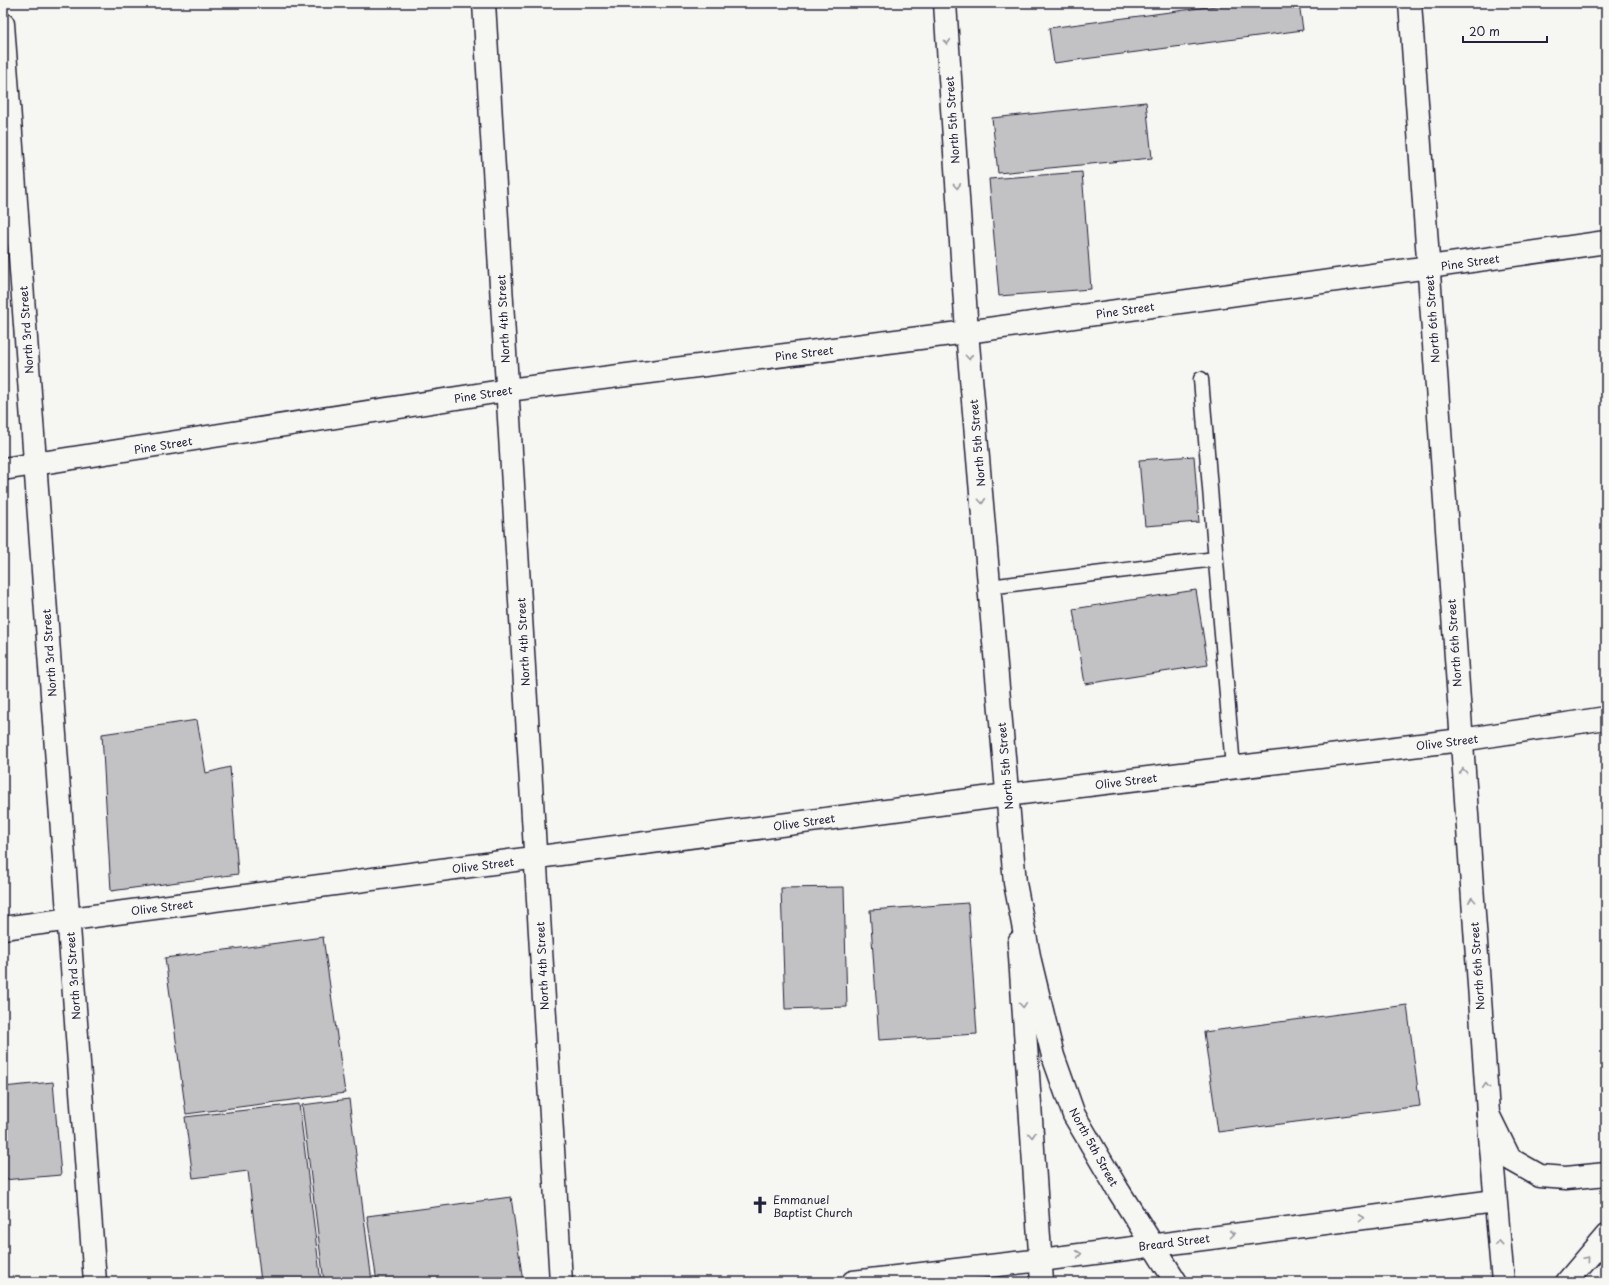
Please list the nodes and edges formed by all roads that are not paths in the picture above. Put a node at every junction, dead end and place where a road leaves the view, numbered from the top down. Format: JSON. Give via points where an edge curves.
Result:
{"nodes":[{"id":1,"x":484,"y":3,"type":"edge"},
{"id":2,"x":944,"y":3,"type":"edge"},
{"id":3,"x":1410,"y":3,"type":"edge"},
{"id":4,"x":3,"y":24,"type":"edge"},
{"id":5,"x":1606,"y":242,"type":"edge"},
{"id":6,"x":1429,"y":267,"type":"junction"},
{"id":7,"x":967,"y":332,"type":"junction"},
{"id":8,"x":1201,"y":379,"type":"dead end"},
{"id":9,"x":508,"y":390,"type":"junction"},
{"id":10,"x":36,"y":465,"type":"junction"},
{"id":11,"x":3,"y":469,"type":"edge"},
{"id":12,"x":1215,"y":559,"type":"junction"},
{"id":13,"x":989,"y":587,"type":"junction"},
{"id":14,"x":1606,"y":718,"type":"edge"},
{"id":15,"x":1461,"y":740,"type":"junction"},
{"id":16,"x":1233,"y":768,"type":"junction"},
{"id":17,"x":1007,"y":795,"type":"junction"},
{"id":18,"x":535,"y":858,"type":"junction"},
{"id":19,"x":1015,"y":883,"type":"junction"},
{"id":20,"x":69,"y":919,"type":"junction"},
{"id":21,"x":3,"y":928,"type":"edge"},
{"id":22,"x":1488,"y":1113,"type":"junction"},
{"id":23,"x":1606,"y":1174,"type":"edge"},
{"id":24,"x":1495,"y":1201,"type":"junction"},
{"id":25,"x":1606,"y":1236,"type":"edge"},
{"id":26,"x":1152,"y":1244,"type":"junction"},
{"id":27,"x":1041,"y":1260,"type":"junction"},
{"id":28,"x":96,"y":1282,"type":"edge"},
{"id":29,"x":561,"y":1282,"type":"edge"},
{"id":30,"x":853,"y":1282,"type":"edge"},
{"id":31,"x":1042,"y":1282,"type":"edge"},
{"id":32,"x":1176,"y":1282,"type":"edge"},
{"id":33,"x":1503,"y":1282,"type":"edge"},
{"id":34,"x":1567,"y":1282,"type":"edge"}],
"edges":[{"from":1,"to":9,"type":"street","name":"North 4th Street"},
{"from":2,"to":7,"type":"street","name":"North 5th Street","one_way":true},
{"from":3,"to":6,"type":"street","name":"North 6th Street"},
{"from":4,"to":10,"type":"street","name":"North 3rd Street"},
{"from":5,"to":6,"type":"street","name":"Pine Street"},
{"from":6,"to":7,"type":"street","name":"Pine Street"},
{"from":6,"to":15,"type":"street","name":"North 6th Street"},
{"from":7,"to":9,"type":"street","name":"Pine Street"},
{"from":7,"to":13,"type":"street","name":"North 5th Street","one_way":true},
{"from":8,"to":12,"type":"lane"},
{"from":9,"to":10,"type":"street","name":"Pine Street"},
{"from":9,"to":18,"type":"street","name":"North 4th Street"},
{"from":10,"to":11,"type":"street","name":"Pine Street"},
{"from":10,"to":20,"type":"street","name":"North 3rd Street"},
{"from":12,"to":13,"type":"lane"},
{"from":12,"to":16,"type":"lane"},
{"from":13,"to":17,"type":"street","name":"North 5th Street"},
{"from":14,"to":15,"type":"street","name":"Olive Street"},
{"from":15,"to":16,"type":"street","name":"Olive Street"},
{"from":22,"to":15,"type":"street","name":"North 6th Street","one_way":true},
{"from":16,"to":17,"type":"street","name":"Olive Street"},
{"from":17,"to":18,"type":"street","name":"Olive Street"},
{"from":17,"to":19,"type":"street","name":"North 5th Street"},
{"from":18,"to":20,"type":"street","name":"Olive Street"},
{"from":18,"to":29,"type":"street","name":"North 4th Street"},
{"from":19,"to":26,"type":"street","name":"North 5th Street","via":[[1030,961],[1053,1056],[1074,1115]]},
{"from":19,"to":27,"type":"street","name":"North 5th Street","one_way":true},
{"from":20,"to":21,"type":"street","name":"Olive Street"},
{"from":20,"to":28,"type":"street","name":"North 3rd Street"},
{"from":22,"to":23,"type":"street","via":[[1510,1159],[1540,1176],[1566,1178]]},
{"from":22,"to":24,"type":"street","name":"North 6th Street"},
{"from":26,"to":24,"type":"street","name":"Breard Street","one_way":true},
{"from":33,"to":24,"type":"street","name":"North 6th Street","one_way":true},
{"from":34,"to":25,"type":"street","one_way":true},
{"from":27,"to":26,"type":"street","name":"Breard Street","one_way":true},
{"from":26,"to":32,"type":"street","name":"North 5th Street"},
{"from":27,"to":30,"type":"street","name":"Breard Street"},
{"from":27,"to":31,"type":"street","name":"North 5th Street"}]}
